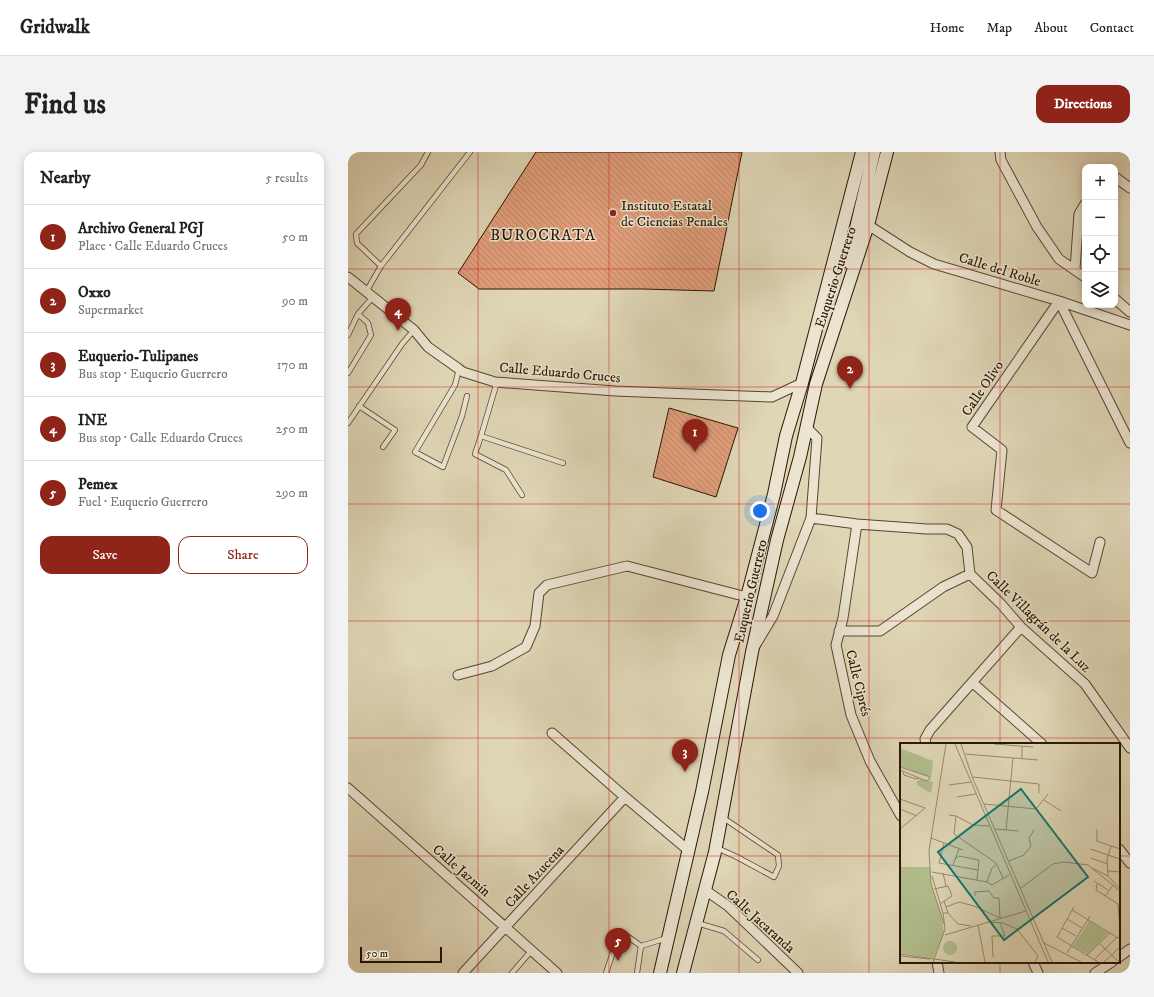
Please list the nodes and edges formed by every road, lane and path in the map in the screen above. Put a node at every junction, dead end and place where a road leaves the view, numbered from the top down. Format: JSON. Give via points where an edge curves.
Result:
{"nodes":[{"id":1,"x":428,"y":152,"type":"edge"},
{"id":2,"x":470,"y":152,"type":"edge"},
{"id":3,"x":862,"y":152,"type":"edge"},
{"id":4,"x":874,"y":152,"type":"edge"},
{"id":5,"x":887,"y":152,"type":"edge"},
{"id":6,"x":1000,"y":152,"type":"edge"},
{"id":7,"x":1118,"y":179,"type":"edge"},
{"id":8,"x":1130,"y":188,"type":"edge"},
{"id":9,"x":1082,"y":209,"type":"edge"},
{"id":10,"x":868,"y":225,"type":"junction"},
{"id":11,"x":381,"y":266,"type":"junction"},
{"id":12,"x":1075,"y":269,"type":"junction"},
{"id":13,"x":1082,"y":275,"type":"edge"},
{"id":14,"x":348,"y":278,"type":"edge"},
{"id":15,"x":847,"y":290,"type":"junction"},
{"id":16,"x":369,"y":295,"type":"junction"},
{"id":17,"x":1059,"y":301,"type":"junction"},
{"id":18,"x":1118,"y":302,"type":"edge"},
{"id":19,"x":1130,"y":312,"type":"edge"},
{"id":20,"x":358,"y":314,"type":"junction"},
{"id":21,"x":355,"y":321,"type":"junction"},
{"id":22,"x":348,"y":323,"type":"edge"},
{"id":23,"x":1130,"y":325,"type":"edge"},
{"id":24,"x":414,"y":330,"type":"junction"},
{"id":25,"x":348,"y":335,"type":"edge"},
{"id":26,"x":459,"y":369,"type":"junction"},
{"id":27,"x":348,"y":373,"type":"edge"},
{"id":28,"x":497,"y":382,"type":"junction"},
{"id":29,"x":802,"y":383,"type":"junction"},
{"id":30,"x":467,"y":396,"type":"dead end"},
{"id":31,"x":359,"y":406,"type":"junction"},
{"id":32,"x":348,"y":423,"type":"edge"},
{"id":33,"x":806,"y":427,"type":"junction"},
{"id":34,"x":481,"y":436,"type":"junction"},
{"id":35,"x":1130,"y":443,"type":"edge"},
{"id":36,"x":383,"y":447,"type":"dead end"},
{"id":37,"x":563,"y":463,"type":"dead end"},
{"id":38,"x":522,"y":495,"type":"dead end"},
{"id":39,"x":811,"y":518,"type":"junction"},
{"id":40,"x":857,"y":524,"type":"junction"},
{"id":41,"x":1100,"y":542,"type":"dead end"},
{"id":42,"x":970,"y":574,"type":"junction"},
{"id":43,"x":747,"y":597,"type":"junction"},
{"id":44,"x":1021,"y":627,"type":"junction"},
{"id":45,"x":840,"y":631,"type":"junction"},
{"id":46,"x":752,"y":652,"type":"junction"},
{"id":47,"x":458,"y":675,"type":"dead end"},
{"id":48,"x":973,"y":683,"type":"junction"},
{"id":49,"x":552,"y":733,"type":"dead end"},
{"id":50,"x":926,"y":743,"type":"edge"},
{"id":51,"x":1041,"y":743,"type":"edge"},
{"id":52,"x":1130,"y":748,"type":"edge"},
{"id":53,"x":348,"y":788,"type":"edge"},
{"id":54,"x":625,"y":797,"type":"junction"},
{"id":55,"x":900,"y":814,"type":"edge"},
{"id":56,"x":721,"y":817,"type":"junction"},
{"id":57,"x":716,"y":848,"type":"junction"},
{"id":58,"x":688,"y":850,"type":"junction"},
{"id":59,"x":1120,"y":850,"type":"edge"},
{"id":60,"x":1130,"y":863,"type":"edge"},
{"id":61,"x":705,"y":890,"type":"junction"},
{"id":62,"x":697,"y":923,"type":"junction"},
{"id":63,"x":506,"y":927,"type":"junction"},
{"id":64,"x":668,"y":938,"type":"junction"},
{"id":65,"x":641,"y":946,"type":"junction"},
{"id":66,"x":1130,"y":949,"type":"edge"},
{"id":67,"x":532,"y":950,"type":"junction"},
{"id":68,"x":1120,"y":956,"type":"edge"},
{"id":69,"x":758,"y":960,"type":"dead end"},
{"id":70,"x":937,"y":963,"type":"edge"},
{"id":71,"x":1033,"y":963,"type":"edge"},
{"id":72,"x":1110,"y":963,"type":"edge"},
{"id":73,"x":463,"y":973,"type":"edge"},
{"id":74,"x":512,"y":973,"type":"edge"},
{"id":75,"x":557,"y":973,"type":"edge"},
{"id":76,"x":606,"y":973,"type":"edge"},
{"id":77,"x":636,"y":973,"type":"edge"},
{"id":78,"x":660,"y":973,"type":"edge"},
{"id":79,"x":683,"y":973,"type":"edge"},
{"id":80,"x":798,"y":973,"type":"edge"},
{"id":81,"x":939,"y":973,"type":"edge"},
{"id":82,"x":1038,"y":973,"type":"edge"},
{"id":83,"x":1095,"y":973,"type":"edge"}],
"edges":[{"from":1,"to":11,"type":"lane","via":[[421,165],[356,234],[357,243]]},
{"from":2,"to":11,"type":"lane"},
{"from":3,"to":29,"type":"main road","name":"Euquerio Guerrero"},
{"from":4,"to":15,"type":"main road","via":[[852,245]]},
{"from":5,"to":10,"type":"main road","name":"Euquerio Guerrero"},
{"from":6,"to":12,"type":"street","via":[[1001,160],[1037,227],[1059,259]]},
{"from":7,"to":8,"type":"street"},
{"from":9,"to":12,"type":"street","via":[[1079,214]]},
{"from":10,"to":15,"type":"main road","name":"Euquerio Guerrero"},
{"from":10,"to":17,"type":"street","name":"Calle del Roble","via":[[934,264]]},
{"from":11,"to":16,"type":"lane"},
{"from":12,"to":13,"type":"street"},
{"from":14,"to":16,"type":"street","name":"Calle Eduardo Cruces"},
{"from":15,"to":33,"type":"main road","name":"Euquerio Guerrero","via":[[816,384]]},
{"from":16,"to":20,"type":"lane"},
{"from":16,"to":24,"type":"street","name":"Calle Eduardo Cruces"},
{"from":17,"to":23,"type":"street","name":"Calle del Roble"},
{"from":17,"to":35,"type":"street"},
{"from":17,"to":41,"type":"street","name":"Calle Olivo","via":[[972,427],[1002,450],[996,510],[1092,574]]},
{"from":18,"to":19,"type":"street"},
{"from":20,"to":21,"type":"lane"},
{"from":20,"to":27,"type":"lane","via":[[368,323],[371,335]]},
{"from":21,"to":22,"type":"lane"},
{"from":21,"to":25,"type":"lane"},
{"from":24,"to":26,"type":"street","name":"Calle Eduardo Cruces","via":[[428,347]]},
{"from":24,"to":31,"type":"lane"},
{"from":26,"to":28,"type":"street","name":"Calle Eduardo Cruces"},
{"from":26,"to":30,"type":"lane","via":[[455,384],[414,452],[443,467]]},
{"from":28,"to":29,"type":"street","name":"Calle Eduardo Cruces","via":[[615,391],[772,397]]},
{"from":28,"to":34,"type":"lane"},
{"from":29,"to":43,"type":"main road","name":"Euquerio Guerrero","via":[[786,436]]},
{"from":31,"to":32,"type":"lane"},
{"from":31,"to":36,"type":"lane","via":[[394,430]]},
{"from":33,"to":39,"type":"street","via":[[817,438]]},
{"from":33,"to":46,"type":"main road","name":"Euquerio Guerrero"},
{"from":34,"to":37,"type":"lane"},
{"from":34,"to":38,"type":"lane","via":[[475,454],[506,470]]},
{"from":39,"to":40,"type":"street","name":"Calle Villagrán de la Luz"},
{"from":39,"to":46,"type":"street","via":[[773,616]]},
{"from":40,"to":42,"type":"street","name":"Calle Villagrán de la Luz","via":[[947,529],[958,534],[967,547]]},
{"from":40,"to":45,"type":"street","name":"Calle Ciprés"},
{"from":42,"to":44,"type":"street","name":"Calle Villagrán de la Luz"},
{"from":42,"to":45,"type":"street","via":[[943,587],[880,631]]},
{"from":43,"to":47,"type":"street","via":[[627,566],[547,585],[539,594],[535,626],[526,647],[492,666]]},
{"from":43,"to":58,"type":"main road","name":"Euquerio Guerrero","via":[[729,655]]},
{"from":44,"to":48,"type":"street"},
{"from":44,"to":52,"type":"street","name":"Calle Villagrán de la Luz","via":[[1085,684]]},
{"from":45,"to":55,"type":"street","name":"Calle Ciprés","via":[[836,645],[850,715],[870,761]]},
{"from":46,"to":56,"type":"main road","name":"Euquerio Guerrero"},
{"from":48,"to":50,"type":"street","via":[[927,733]]},
{"from":48,"to":51,"type":"street"},
{"from":49,"to":54,"type":"street"},
{"from":53,"to":63,"type":"street","name":"Calle Jazmín"},
{"from":54,"to":58,"type":"street"},
{"from":54,"to":63,"type":"street","name":"Calle Azucena"},
{"from":56,"to":57,"type":"main road","name":"Euquerio Guerrero"},
{"from":56,"to":57,"type":"lane","via":[[778,855],[779,866],[774,877]]},
{"from":57,"to":61,"type":"main road","name":"Euquerio Guerrero"},
{"from":58,"to":64,"type":"main road","name":"Euquerio Guerrero"},
{"from":59,"to":60,"type":"street"},
{"from":61,"to":62,"type":"main road","name":"Euquerio Guerrero"},
{"from":61,"to":80,"type":"street","name":"Calle Jacaranda","via":[[728,906]]},
{"from":62,"to":69,"type":"lane","via":[[724,931]]},
{"from":62,"to":79,"type":"main road","name":"Euquerio Guerrero"},
{"from":63,"to":67,"type":"street","name":"Calle Jazmín"},
{"from":63,"to":73,"type":"street","name":"Calle Azucena"},
{"from":64,"to":65,"type":"lane"},
{"from":64,"to":78,"type":"main road","name":"Euquerio Guerrero"},
{"from":65,"to":76,"type":"lane","via":[[620,931]]},
{"from":65,"to":77,"type":"lane"},
{"from":66,"to":68,"type":"street"},
{"from":67,"to":74,"type":"lane"},
{"from":67,"to":75,"type":"street","name":"Calle Jazmín"},
{"from":70,"to":81,"type":"street"},
{"from":71,"to":82,"type":"street"},
{"from":72,"to":83,"type":"street"}]}
